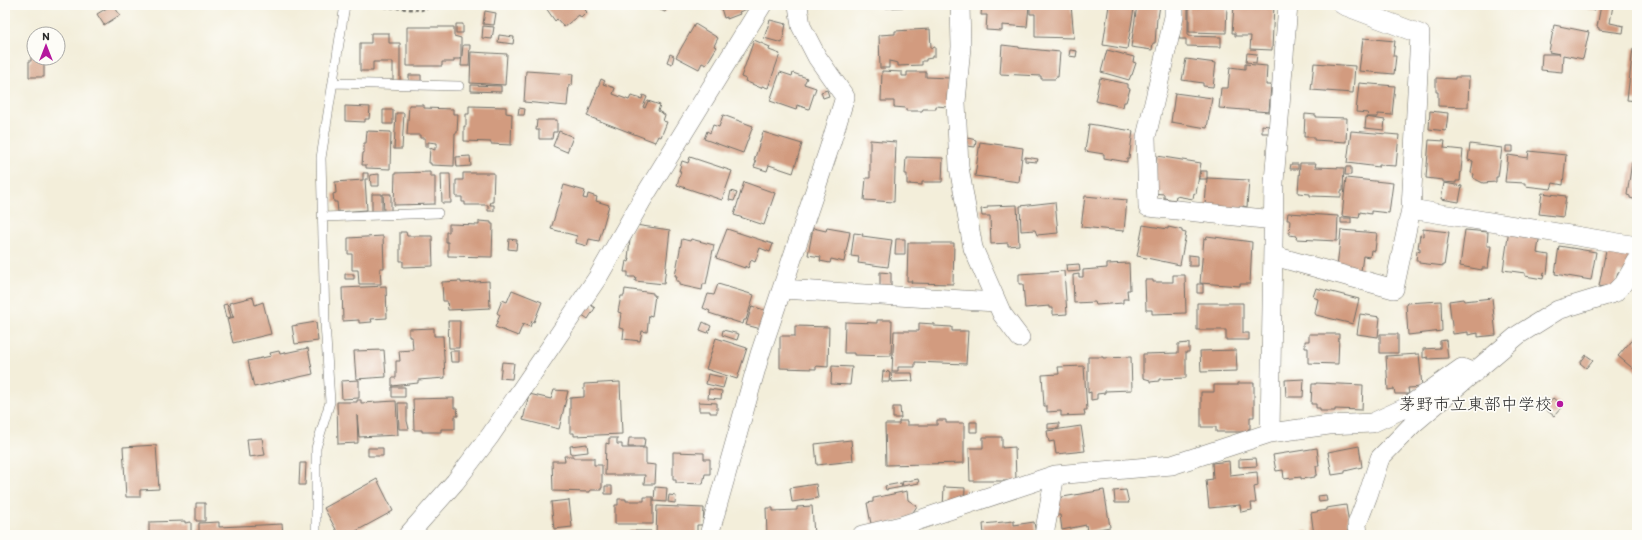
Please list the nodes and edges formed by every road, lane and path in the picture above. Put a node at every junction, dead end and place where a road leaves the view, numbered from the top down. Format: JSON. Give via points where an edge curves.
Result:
{"nodes":[{"id":1,"x":345,"y":5,"type":"edge"},
{"id":2,"x":358,"y":5,"type":"edge"},
{"id":3,"x":437,"y":5,"type":"edge"},
{"id":4,"x":762,"y":5,"type":"edge"},
{"id":5,"x":798,"y":5,"type":"edge"},
{"id":6,"x":960,"y":5,"type":"edge"},
{"id":7,"x":1174,"y":5,"type":"edge"},
{"id":8,"x":1288,"y":5,"type":"edge"},
{"id":9,"x":1343,"y":5,"type":"edge"},
{"id":10,"x":333,"y":82,"type":"junction"},
{"id":11,"x":459,"y":86,"type":"dead end"},
{"id":12,"x":1411,"y":208,"type":"junction"},
{"id":13,"x":438,"y":213,"type":"dead end"},
{"id":14,"x":323,"y":217,"type":"junction"},
{"id":15,"x":1274,"y":220,"type":"junction"},
{"id":16,"x":1637,"y":246,"type":"edge"},
{"id":17,"x":1274,"y":256,"type":"junction"},
{"id":18,"x":1637,"y":261,"type":"edge"},
{"id":19,"x":782,"y":289,"type":"junction"},
{"id":20,"x":996,"y":302,"type":"junction"},
{"id":21,"x":1020,"y":338,"type":"dead end"},
{"id":22,"x":1474,"y":373,"type":"junction"},
{"id":23,"x":1270,"y":433,"type":"junction"},
{"id":24,"x":1055,"y":475,"type":"junction"},
{"id":25,"x":316,"y":535,"type":"edge"},
{"id":26,"x":408,"y":535,"type":"edge"},
{"id":27,"x":709,"y":535,"type":"edge"},
{"id":28,"x":862,"y":535,"type":"edge"},
{"id":29,"x":1044,"y":535,"type":"edge"},
{"id":30,"x":1358,"y":535,"type":"edge"}],
"edges":[{"from":1,"to":10,"type":"lane"},
{"from":2,"to":3,"type":"path","via":[[422,10]]},
{"from":4,"to":26,"type":"street","via":[[642,200],[598,277],[490,436],[455,482]]},
{"from":5,"to":19,"type":"street","via":[[801,26],[817,57],[844,97]]},
{"from":6,"to":20,"type":"street","via":[[961,47],[956,102],[959,167],[973,248]]},
{"from":7,"to":15,"type":"street","via":[[1174,17],[1146,137],[1148,207]]},
{"from":8,"to":15,"type":"street","via":[[1274,182]]},
{"from":9,"to":12,"type":"street","via":[[1420,34]]},
{"from":10,"to":11,"type":"lane"},
{"from":10,"to":14,"type":"lane","via":[[321,158]]},
{"from":12,"to":16,"type":"street"},
{"from":12,"to":17,"type":"street","via":[[1394,289]]},
{"from":13,"to":14,"type":"lane"},
{"from":14,"to":25,"type":"lane","via":[[330,402],[316,448]]},
{"from":15,"to":17,"type":"street"},
{"from":17,"to":23,"type":"street"},
{"from":18,"to":22,"type":"street","via":[[1625,282],[1614,294],[1558,310],[1518,335]]},
{"from":19,"to":20,"type":"street"},
{"from":19,"to":27,"type":"street","via":[[760,354]]},
{"from":20,"to":21,"type":"street"},
{"from":22,"to":23,"type":"street","via":[[1462,368],[1407,407],[1372,423],[1329,425]]},
{"from":22,"to":30,"type":"street","via":[[1414,423],[1380,458],[1357,524]]},
{"from":23,"to":24,"type":"street","via":[[1172,465]]},
{"from":24,"to":28,"type":"street","via":[[902,526]]},
{"from":24,"to":29,"type":"street"}]}
